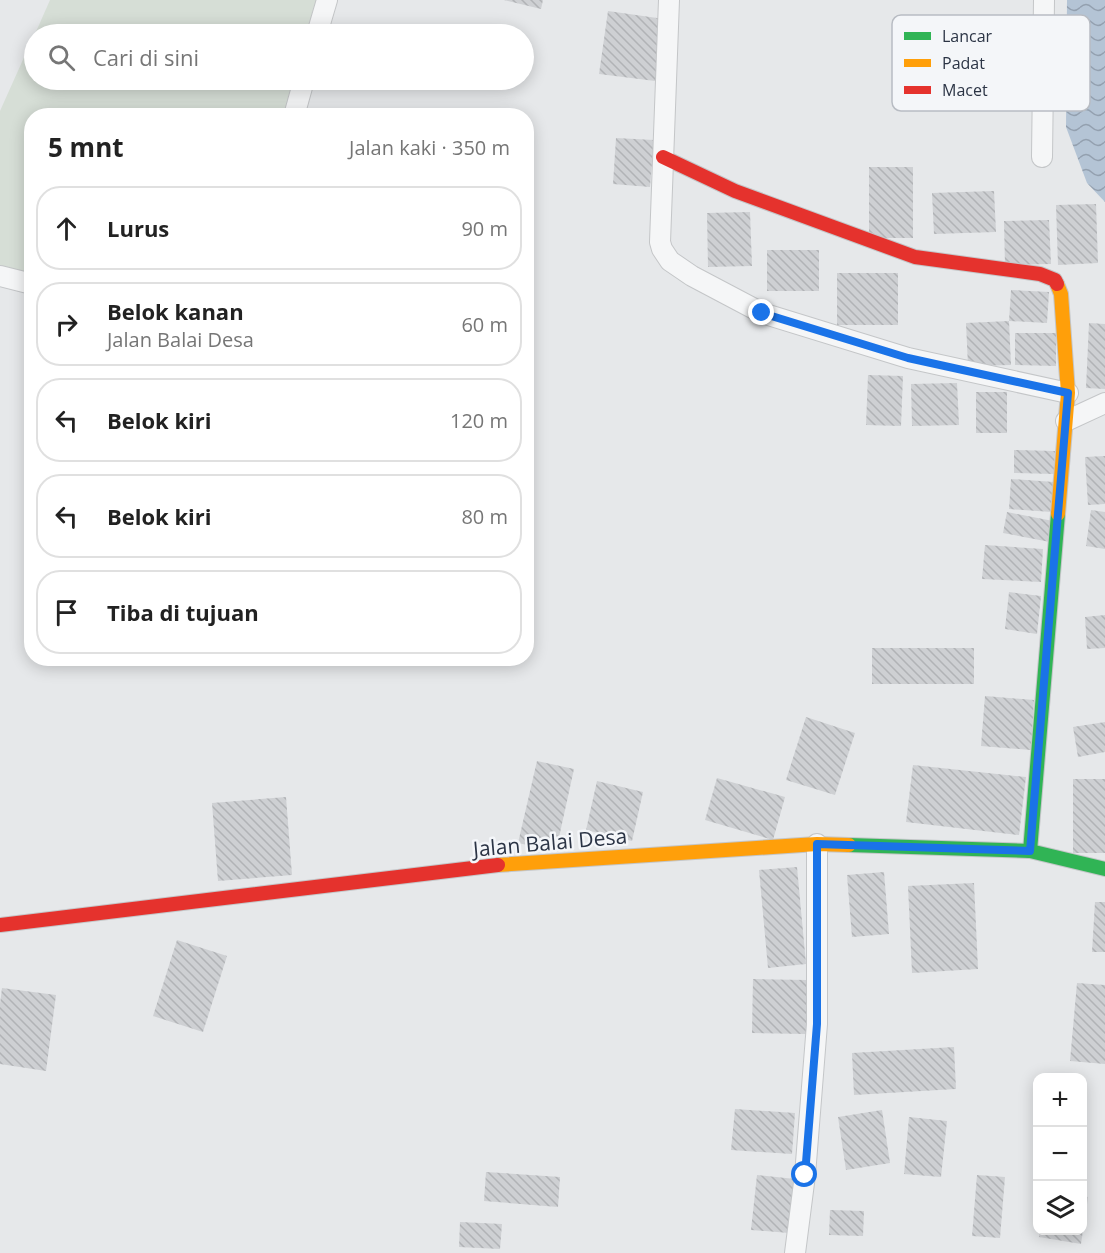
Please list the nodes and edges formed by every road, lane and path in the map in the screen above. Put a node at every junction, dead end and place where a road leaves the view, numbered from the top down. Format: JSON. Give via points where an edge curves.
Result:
{"nodes":[{"id":1,"x":327,"y":0,"type":"edge"},
{"id":2,"x":669,"y":0,"type":"edge"},
{"id":3,"x":1044,"y":0,"type":"edge"},
{"id":4,"x":1044,"y":15,"type":"edge"},
{"id":5,"x":320,"y":24,"type":"edge"},
{"id":6,"x":301,"y":90,"type":"edge"},
{"id":7,"x":296,"y":108,"type":"edge"},
{"id":8,"x":1043,"y":111,"type":"edge"},
{"id":9,"x":663,"y":157,"type":"junction"},
{"id":10,"x":1042,"y":157,"type":"dead end"},
{"id":11,"x":0,"y":276,"type":"edge"},
{"id":12,"x":24,"y":282,"type":"edge"},
{"id":13,"x":1068,"y":393,"type":"junction"},
{"id":14,"x":1105,"y":403,"type":"edge"},
{"id":15,"x":1066,"y":421,"type":"junction"},
{"id":16,"x":817,"y":844,"type":"junction"},
{"id":17,"x":1030,"y":851,"type":"junction"},
{"id":18,"x":1105,"y":869,"type":"edge"},
{"id":19,"x":0,"y":925,"type":"edge"},
{"id":20,"x":795,"y":1253,"type":"edge"}],
"edges":[{"from":1,"to":5,"type":"street"},
{"from":2,"to":9,"type":"street"},
{"from":3,"to":4,"type":"street"},
{"from":6,"to":7,"type":"street"},
{"from":8,"to":10,"type":"street"},
{"from":9,"to":13,"type":"street","via":[[735,191],[915,258],[1040,274],[1055,280],[1060,294]]},
{"from":9,"to":13,"type":"street","via":[[662,249],[670,261],[692,276],[762,313],[908,358]]},
{"from":11,"to":12,"type":"street"},
{"from":13,"to":15,"type":"street"},
{"from":14,"to":15,"type":"street"},
{"from":15,"to":17,"type":"street"},
{"from":16,"to":17,"type":"street","name":"Jalan Balai Desa"},
{"from":16,"to":19,"type":"street","name":"Jalan Balai Desa","via":[[507,864]]},
{"from":16,"to":20,"type":"street","via":[[817,1024]]},
{"from":17,"to":18,"type":"street","name":"Jalan Balai Desa"}]}
